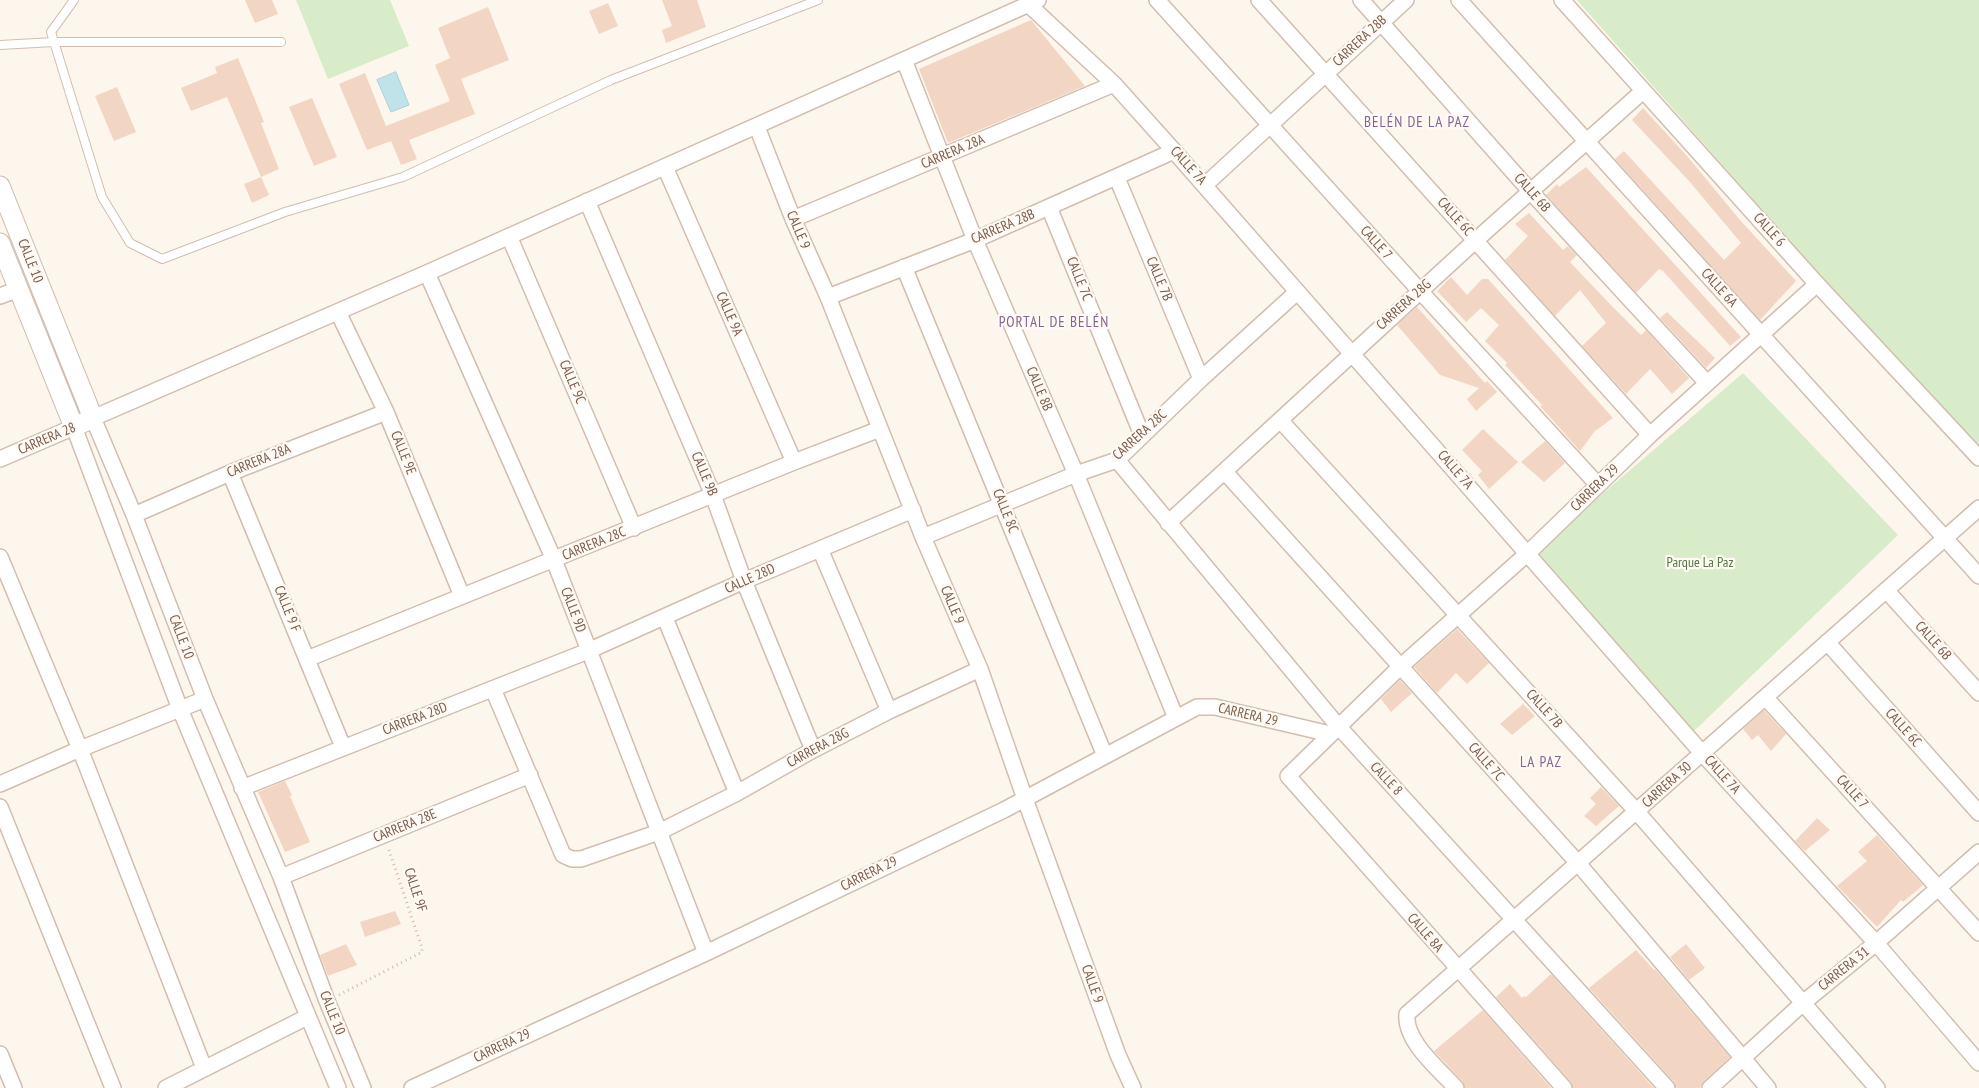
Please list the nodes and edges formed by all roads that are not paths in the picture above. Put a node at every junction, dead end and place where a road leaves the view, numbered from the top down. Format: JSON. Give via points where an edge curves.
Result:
{"nodes":[{"id":1,"x":74,"y":0,"type":"edge"},
{"id":2,"x":818,"y":0,"type":"edge"},
{"id":3,"x":1157,"y":0,"type":"edge"},
{"id":4,"x":1259,"y":0,"type":"edge"},
{"id":5,"x":1361,"y":0,"type":"edge"},
{"id":6,"x":1406,"y":0,"type":"edge"},
{"id":7,"x":1459,"y":0,"type":"edge"},
{"id":8,"x":1562,"y":0,"type":"edge"},
{"id":9,"x":1032,"y":1,"type":"edge"},
{"id":10,"x":1380,"y":22,"type":"junction"},
{"id":11,"x":54,"y":42,"type":"junction"},
{"id":12,"x":281,"y":42,"type":"dead end"},
{"id":13,"x":0,"y":45,"type":"edge"},
{"id":14,"x":904,"y":60,"type":"junction"},
{"id":15,"x":1325,"y":74,"type":"junction"},
{"id":16,"x":1114,"y":84,"type":"junction"},
{"id":17,"x":1644,"y":91,"type":"junction"},
{"id":18,"x":1269,"y":124,"type":"junction"},
{"id":19,"x":757,"y":127,"type":"junction"},
{"id":20,"x":1587,"y":141,"type":"junction"},
{"id":21,"x":1174,"y":151,"type":"junction"},
{"id":22,"x":942,"y":157,"type":"junction"},
{"id":23,"x":665,"y":167,"type":"junction"},
{"id":24,"x":1117,"y":178,"type":"junction"},
{"id":25,"x":1205,"y":185,"type":"junction"},
{"id":26,"x":0,"y":186,"type":"edge"},
{"id":27,"x":1531,"y":192,"type":"junction"},
{"id":28,"x":587,"y":201,"type":"junction"},
{"id":29,"x":1050,"y":207,"type":"junction"},
{"id":30,"x":793,"y":219,"type":"junction"},
{"id":31,"x":509,"y":236,"type":"junction"},
{"id":32,"x":975,"y":240,"type":"junction"},
{"id":33,"x":1476,"y":240,"type":"junction"},
{"id":34,"x":0,"y":244,"type":"edge"},
{"id":35,"x":904,"y":267,"type":"junction"},
{"id":36,"x":427,"y":273,"type":"junction"},
{"id":37,"x":1818,"y":284,"type":"junction"},
{"id":38,"x":19,"y":290,"type":"junction"},
{"id":39,"x":1420,"y":291,"type":"junction"},
{"id":40,"x":1296,"y":292,"type":"junction"},
{"id":41,"x":0,"y":296,"type":"edge"},
{"id":42,"x":828,"y":297,"type":"junction"},
{"id":43,"x":338,"y":312,"type":"junction"},
{"id":44,"x":1761,"y":336,"type":"junction"},
{"id":45,"x":1352,"y":352,"type":"junction"},
{"id":46,"x":1201,"y":379,"type":"junction"},
{"id":47,"x":1707,"y":383,"type":"junction"},
{"id":48,"x":386,"y":412,"type":"junction"},
{"id":49,"x":93,"y":418,"type":"junction"},
{"id":50,"x":1280,"y":420,"type":"junction"},
{"id":51,"x":74,"y":428,"type":"junction"},
{"id":52,"x":880,"y":429,"type":"junction"},
{"id":53,"x":1142,"y":435,"type":"junction"},
{"id":54,"x":1650,"y":435,"type":"junction"},
{"id":55,"x":1979,"y":458,"type":"edge"},
{"id":56,"x":0,"y":459,"type":"edge"},
{"id":57,"x":1117,"y":460,"type":"junction"},
{"id":58,"x":794,"y":462,"type":"junction"},
{"id":59,"x":230,"y":472,"type":"junction"},
{"id":60,"x":1225,"y":472,"type":"junction"},
{"id":61,"x":1076,"y":474,"type":"junction"},
{"id":62,"x":1598,"y":484,"type":"junction"},
{"id":63,"x":713,"y":494,"type":"junction"},
{"id":64,"x":1002,"y":505,"type":"junction"},
{"id":65,"x":1979,"y":508,"type":"edge"},
{"id":66,"x":912,"y":510,"type":"junction"},
{"id":67,"x":134,"y":515,"type":"junction"},
{"id":68,"x":1168,"y":523,"type":"junction"},
{"id":69,"x":634,"y":528,"type":"junction"},
{"id":70,"x":923,"y":537,"type":"junction"},
{"id":71,"x":1945,"y":537,"type":"junction"},
{"id":72,"x":820,"y":550,"type":"junction"},
{"id":73,"x":1528,"y":553,"type":"junction"},
{"id":74,"x":0,"y":557,"type":"edge"},
{"id":75,"x":554,"y":560,"type":"junction"},
{"id":76,"x":1979,"y":576,"type":"edge"},
{"id":77,"x":744,"y":581,"type":"junction"},
{"id":78,"x":1886,"y":590,"type":"junction"},
{"id":79,"x":462,"y":596,"type":"junction"},
{"id":80,"x":1459,"y":616,"type":"junction"},
{"id":81,"x":665,"y":618,"type":"junction"},
{"id":82,"x":1827,"y":642,"type":"junction"},
{"id":83,"x":588,"y":651,"type":"junction"},
{"id":84,"x":307,"y":659,"type":"junction"},
{"id":85,"x":1400,"y":667,"type":"junction"},
{"id":86,"x":980,"y":669,"type":"junction"},
{"id":87,"x":493,"y":689,"type":"junction"},
{"id":88,"x":1979,"y":693,"type":"edge"},
{"id":89,"x":1766,"y":698,"type":"junction"},
{"id":90,"x":204,"y":699,"type":"junction"},
{"id":91,"x":180,"y":709,"type":"junction"},
{"id":92,"x":888,"y":711,"type":"junction"},
{"id":93,"x":1176,"y":718,"type":"junction"},
{"id":94,"x":1334,"y":730,"type":"junction"},
{"id":95,"x":343,"y":746,"type":"junction"},
{"id":96,"x":80,"y":748,"type":"junction"},
{"id":97,"x":812,"y":750,"type":"junction"},
{"id":98,"x":1702,"y":753,"type":"junction"},
{"id":99,"x":1105,"y":756,"type":"junction"},
{"id":100,"x":530,"y":775,"type":"junction"},
{"id":101,"x":1288,"y":776,"type":"joint"},
{"id":102,"x":0,"y":784,"type":"edge"},
{"id":103,"x":242,"y":788,"type":"junction"},
{"id":104,"x":737,"y":793,"type":"junction"},
{"id":105,"x":1025,"y":799,"type":"junction"},
{"id":106,"x":0,"y":807,"type":"edge"},
{"id":107,"x":1637,"y":812,"type":"junction"},
{"id":108,"x":1979,"y":813,"type":"edge"},
{"id":109,"x":659,"y":832,"type":"junction"},
{"id":110,"x":1979,"y":852,"type":"edge"},
{"id":111,"x":1577,"y":862,"type":"junction"},
{"id":112,"x":281,"y":877,"type":"junction"},
{"id":113,"x":1938,"y":886,"type":"junction"},
{"id":114,"x":1514,"y":918,"type":"junction"},
{"id":115,"x":1979,"y":933,"type":"edge"},
{"id":116,"x":1876,"y":943,"type":"junction"},
{"id":117,"x":706,"y":953,"type":"junction"},
{"id":118,"x":1458,"y":970,"type":"junction"},
{"id":119,"x":1803,"y":1003,"type":"junction"},
{"id":120,"x":308,"y":1017,"type":"junction"},
{"id":121,"x":0,"y":1054,"type":"edge"},
{"id":122,"x":1742,"y":1056,"type":"junction"},
{"id":123,"x":1979,"y":1063,"type":"edge"},
{"id":124,"x":204,"y":1068,"type":"junction"},
{"id":125,"x":4,"y":1072,"type":"edge"},
{"id":126,"x":14,"y":1088,"type":"edge"},
{"id":127,"x":113,"y":1088,"type":"edge"},
{"id":128,"x":166,"y":1088,"type":"edge"},
{"id":129,"x":338,"y":1088,"type":"edge"},
{"id":130,"x":364,"y":1088,"type":"edge"},
{"id":131,"x":412,"y":1088,"type":"edge"},
{"id":132,"x":1133,"y":1088,"type":"edge"},
{"id":133,"x":1456,"y":1088,"type":"edge"},
{"id":134,"x":1564,"y":1088,"type":"edge"},
{"id":135,"x":1666,"y":1088,"type":"edge"},
{"id":136,"x":1710,"y":1088,"type":"edge"},
{"id":137,"x":1768,"y":1088,"type":"edge"},
{"id":138,"x":1877,"y":1088,"type":"edge"}],
"edges":[{"from":1,"to":11,"type":"lane","via":[[51,32]]},
{"from":2,"to":11,"type":"lane","via":[[610,80],[404,177],[285,212],[162,259],[130,243],[102,197]]},
{"from":3,"to":18,"type":"street","name":"CALLE 7"},
{"from":4,"to":15,"type":"street","name":"CALLE 6C"},
{"from":5,"to":10,"type":"street","name":"CALLE 6B"},
{"from":6,"to":10,"type":"street","name":"CARRERA 28B"},
{"from":7,"to":20,"type":"street","name":"CALLE 6A"},
{"from":8,"to":17,"type":"street","name":"CALLE 6"},
{"from":9,"to":14,"type":"street"},
{"from":9,"to":16,"type":"street","name":"CALLE 7A"},
{"from":10,"to":15,"type":"street","name":"CARRERA 28B"},
{"from":10,"to":27,"type":"street","name":"CALLE 6B"},
{"from":11,"to":12,"type":"lane"},
{"from":11,"to":13,"type":"lane"},
{"from":14,"to":19,"type":"street"},
{"from":14,"to":22,"type":"street","name":"CALLE 8B"},
{"from":15,"to":18,"type":"street","name":"CARRERA 28B"},
{"from":15,"to":33,"type":"street","name":"CALLE 6C"},
{"from":16,"to":21,"type":"street","name":"CALLE 7A"},
{"from":16,"to":22,"type":"street","name":"CARRERA 28A"},
{"from":17,"to":20,"type":"street","name":"CARRERA 28G"},
{"from":17,"to":37,"type":"street","name":"CALLE 6"},
{"from":18,"to":25,"type":"street","name":"CARRERA 28B"},
{"from":18,"to":39,"type":"street","name":"CALLE 7"},
{"from":19,"to":23,"type":"street"},
{"from":19,"to":30,"type":"street","name":"CALLE 9"},
{"from":20,"to":27,"type":"street","name":"CARRERA 28G"},
{"from":20,"to":44,"type":"street","name":"CALLE 6A"},
{"from":21,"to":24,"type":"street","name":"CARRERA 28B"},
{"from":21,"to":25,"type":"street","name":"CALLE 7A"},
{"from":22,"to":30,"type":"street","name":"CARRERA 28A"},
{"from":22,"to":32,"type":"street","name":"CALLE 8B"},
{"from":23,"to":28,"type":"street"},
{"from":23,"to":58,"type":"street","name":"CALLE 9A"},
{"from":24,"to":29,"type":"street","name":"CARRERA 28B"},
{"from":24,"to":46,"type":"street","name":"CALLE 7B"},
{"from":25,"to":40,"type":"street","name":"CALLE 7A"},
{"from":26,"to":49,"type":"street","name":"CALLE 10"},
{"from":27,"to":33,"type":"street","name":"CARRERA 28G"},
{"from":27,"to":47,"type":"street","name":"CALLE 6B"},
{"from":28,"to":31,"type":"street"},
{"from":28,"to":63,"type":"street","name":"CALLE 9B"},
{"from":29,"to":32,"type":"street","name":"CARRERA 28B"},
{"from":29,"to":53,"type":"street","name":"CALLE 7C"},
{"from":30,"to":42,"type":"street","name":"CALLE 9"},
{"from":31,"to":36,"type":"street"},
{"from":31,"to":69,"type":"street","name":"CALLE 9C"},
{"from":32,"to":35,"type":"street","name":"CARRERA 28B"},
{"from":32,"to":61,"type":"street","name":"CALLE 8B"},
{"from":33,"to":39,"type":"street","name":"CARRERA 28G"},
{"from":33,"to":54,"type":"street","name":"CALLE 6C"},
{"from":34,"to":38,"type":"street","name":"CALLE 10"},
{"from":35,"to":42,"type":"street","name":"CARRERA 28B"},
{"from":35,"to":64,"type":"street","name":"CALLE 8C"},
{"from":36,"to":43,"type":"street"},
{"from":36,"to":75,"type":"street","name":"CALLE 9D"},
{"from":37,"to":44,"type":"street","name":"CARRERA 29"},
{"from":37,"to":55,"type":"street","name":"CALLE 6"},
{"from":38,"to":41,"type":"street"},
{"from":38,"to":51,"type":"street","name":"CALLE 10"},
{"from":39,"to":45,"type":"street","name":"CARRERA 28G"},
{"from":39,"to":62,"type":"street","name":"CALLE 7"},
{"from":40,"to":45,"type":"street","name":"CALLE 7A"},
{"from":40,"to":46,"type":"street","name":"CARRERA 28C"},
{"from":42,"to":52,"type":"street","name":"CALLE 9"},
{"from":43,"to":48,"type":"street","name":"CALLE 9E"},
{"from":43,"to":49,"type":"street"},
{"from":44,"to":47,"type":"street","name":"CARRERA 29"},
{"from":44,"to":71,"type":"street","name":"CALLE 6A"},
{"from":45,"to":50,"type":"street","name":"CARRERA 28G"},
{"from":45,"to":73,"type":"street","name":"CALLE 7A"},
{"from":46,"to":53,"type":"street","name":"CARRERA 28C"},
{"from":47,"to":54,"type":"street","name":"CARRERA 29"},
{"from":48,"to":59,"type":"street","name":"CARRERA 28A"},
{"from":48,"to":79,"type":"street","name":"CALLE 9E"},
{"from":49,"to":51,"type":"street","name":"CARRERA 28"},
{"from":49,"to":67,"type":"street","name":"CALLE 10"},
{"from":50,"to":60,"type":"street","name":"CARRERA 28G"},
{"from":50,"to":80,"type":"street","name":"CALLE 7B"},
{"from":51,"to":56,"type":"street","name":"CARRERA 28"},
{"from":51,"to":91,"type":"street","name":"CALLE 10"},
{"from":52,"to":58,"type":"street","name":"CARRERA 28C"},
{"from":52,"to":66,"type":"street","name":"CALLE 9"},
{"from":53,"to":57,"type":"street","name":"CARRERA 28C"},
{"from":54,"to":62,"type":"street","name":"CARRERA 29"},
{"from":57,"to":61,"type":"street","name":"CARRERA 28C"},
{"from":57,"to":68,"type":"street","name":"CALLE 8"},
{"from":58,"to":63,"type":"street","name":"CARRERA 28C"},
{"from":59,"to":67,"type":"street","name":"CARRERA 28A"},
{"from":59,"to":84,"type":"street","name":"CALLE 9 F"},
{"from":60,"to":68,"type":"street","name":"CARRERA 28G"},
{"from":60,"to":85,"type":"street","name":"CALLE 7C"},
{"from":61,"to":64,"type":"street","name":"CARRERA 28C"},
{"from":61,"to":93,"type":"street","name":"CALLE 8B"},
{"from":62,"to":73,"type":"street","name":"CARRERA 29"},
{"from":63,"to":69,"type":"street","name":"CARRERA 28C"},
{"from":63,"to":77,"type":"street","name":"CALLE 9B"},
{"from":64,"to":70,"type":"street","name":"CARRERA 28C"},
{"from":64,"to":99,"type":"street","name":"CALLE 8C"},
{"from":65,"to":71,"type":"street","name":"CARRERA 30"},
{"from":66,"to":70,"type":"street","name":"CALLE 9"},
{"from":66,"to":72,"type":"street","name":"CALLE 28D"},
{"from":67,"to":90,"type":"street","name":"CALLE 10"},
{"from":68,"to":94,"type":"street","name":"CALLE 8"},
{"from":69,"to":75,"type":"street","name":"CARRERA 28C"},
{"from":70,"to":86,"type":"street","name":"CALLE 9"},
{"from":71,"to":76,"type":"street","name":"CALLE 6A"},
{"from":71,"to":78,"type":"street","name":"CARRERA 30"},
{"from":72,"to":77,"type":"street","name":"CALLE 28D"},
{"from":72,"to":92,"type":"street"},
{"from":73,"to":80,"type":"street","name":"CARRERA 29"},
{"from":73,"to":98,"type":"street","name":"CALLE 7A"},
{"from":74,"to":96,"type":"street"},
{"from":75,"to":79,"type":"street","name":"CARRERA 28C"},
{"from":75,"to":83,"type":"street","name":"CALLE 9D"},
{"from":77,"to":81,"type":"street","name":"CALLE 28D"},
{"from":77,"to":97,"type":"street","name":"CALLE 9B"},
{"from":78,"to":82,"type":"street","name":"CARRERA 30"},
{"from":78,"to":88,"type":"street","name":"CALLE 6B"},
{"from":79,"to":84,"type":"street","name":"CARRERA 28C"},
{"from":80,"to":85,"type":"street","name":"CARRERA 29"},
{"from":80,"to":107,"type":"street","name":"CALLE 7B"},
{"from":81,"to":83,"type":"street","name":"CALLE 28D"},
{"from":81,"to":104,"type":"street"},
{"from":82,"to":89,"type":"street","name":"CARRERA 30"},
{"from":82,"to":108,"type":"street","name":"CALLE 6C"},
{"from":83,"to":87,"type":"street","name":"CARRERA 28D"},
{"from":83,"to":109,"type":"street","name":"CALLE 9D"},
{"from":84,"to":95,"type":"street","name":"CALLE 9 F"},
{"from":85,"to":94,"type":"street","name":"CARRERA 29"},
{"from":85,"to":111,"type":"street","name":"CALLE 7C"},
{"from":86,"to":92,"type":"street","name":"CARRERA 28G"},
{"from":86,"to":105,"type":"street","name":"CALLE 9"},
{"from":87,"to":95,"type":"street","name":"CARRERA 28D"},
{"from":87,"to":100,"type":"street"},
{"from":89,"to":98,"type":"street","name":"CARRERA 30"},
{"from":89,"to":113,"type":"street","name":"CALLE 7"},
{"from":90,"to":91,"type":"street"},
{"from":90,"to":103,"type":"street","name":"CALLE 10"},
{"from":91,"to":96,"type":"street"},
{"from":91,"to":120,"type":"street","name":"CALLE 10"},
{"from":92,"to":97,"type":"street","name":"CARRERA 28G"},
{"from":93,"to":94,"type":"street","name":"CARRERA 29","via":[[1197,707],[1215,707]]},
{"from":93,"to":99,"type":"street","name":"CARRERA 29"},
{"from":94,"to":101,"type":"street","name":"CARRERA 29"},
{"from":94,"to":114,"type":"street","name":"CALLE 8"},
{"from":95,"to":103,"type":"street","name":"CARRERA 28D"},
{"from":96,"to":102,"type":"street"},
{"from":96,"to":124,"type":"street"},
{"from":97,"to":104,"type":"street","name":"CARRERA 28G"},
{"from":98,"to":107,"type":"street","name":"CARRERA 30"},
{"from":98,"to":116,"type":"street","name":"CALLE 7A"},
{"from":99,"to":105,"type":"street","name":"CARRERA 29"},
{"from":100,"to":109,"type":"street","name":"CARRERA 28G","via":[[563,855],[572,860]]},
{"from":100,"to":112,"type":"street","name":"CARRERA 28E"},
{"from":101,"to":118,"type":"street","name":"CALLE 8A"},
{"from":103,"to":112,"type":"street","name":"CALLE 10"},
{"from":104,"to":109,"type":"street","name":"CARRERA 28G"},
{"from":105,"to":117,"type":"street","name":"CARRERA 29"},
{"from":105,"to":132,"type":"street","name":"CALLE 9"},
{"from":106,"to":127,"type":"street"},
{"from":107,"to":111,"type":"street","name":"CARRERA 30"},
{"from":107,"to":119,"type":"street","name":"CALLE 7B"},
{"from":109,"to":117,"type":"street","name":"CALLE 9D"},
{"from":110,"to":113,"type":"street","name":"CARRERA 31"},
{"from":111,"to":114,"type":"street","name":"CARRERA 30"},
{"from":111,"to":122,"type":"street","name":"CALLE 7C"},
{"from":112,"to":130,"type":"street","name":"CALLE 10","via":[[326,1001]]},
{"from":113,"to":115,"type":"street","name":"CALLE 7"},
{"from":113,"to":116,"type":"street","name":"CARRERA 31"},
{"from":114,"to":118,"type":"street","name":"CARRERA 30"},
{"from":114,"to":135,"type":"street","name":"CALLE 8"},
{"from":116,"to":119,"type":"street","name":"CARRERA 31"},
{"from":116,"to":123,"type":"street","name":"CALLE 7A"},
{"from":117,"to":131,"type":"street","name":"CARRERA 29"},
{"from":118,"to":133,"type":"street","name":"CARRERA 30","via":[[1407,1014],[1406,1025],[1413,1040]]},
{"from":118,"to":134,"type":"street","name":"CALLE 8A"},
{"from":119,"to":122,"type":"street","name":"CARRERA 31"},
{"from":119,"to":138,"type":"street","name":"CALLE 7B"},
{"from":120,"to":124,"type":"street"},
{"from":120,"to":129,"type":"street","name":"CALLE 10"},
{"from":121,"to":125,"type":"street"},
{"from":122,"to":136,"type":"street","name":"CARRERA 31"},
{"from":122,"to":137,"type":"street","name":"CALLE 7C"},
{"from":124,"to":128,"type":"street"},
{"from":125,"to":126,"type":"street"}]}
